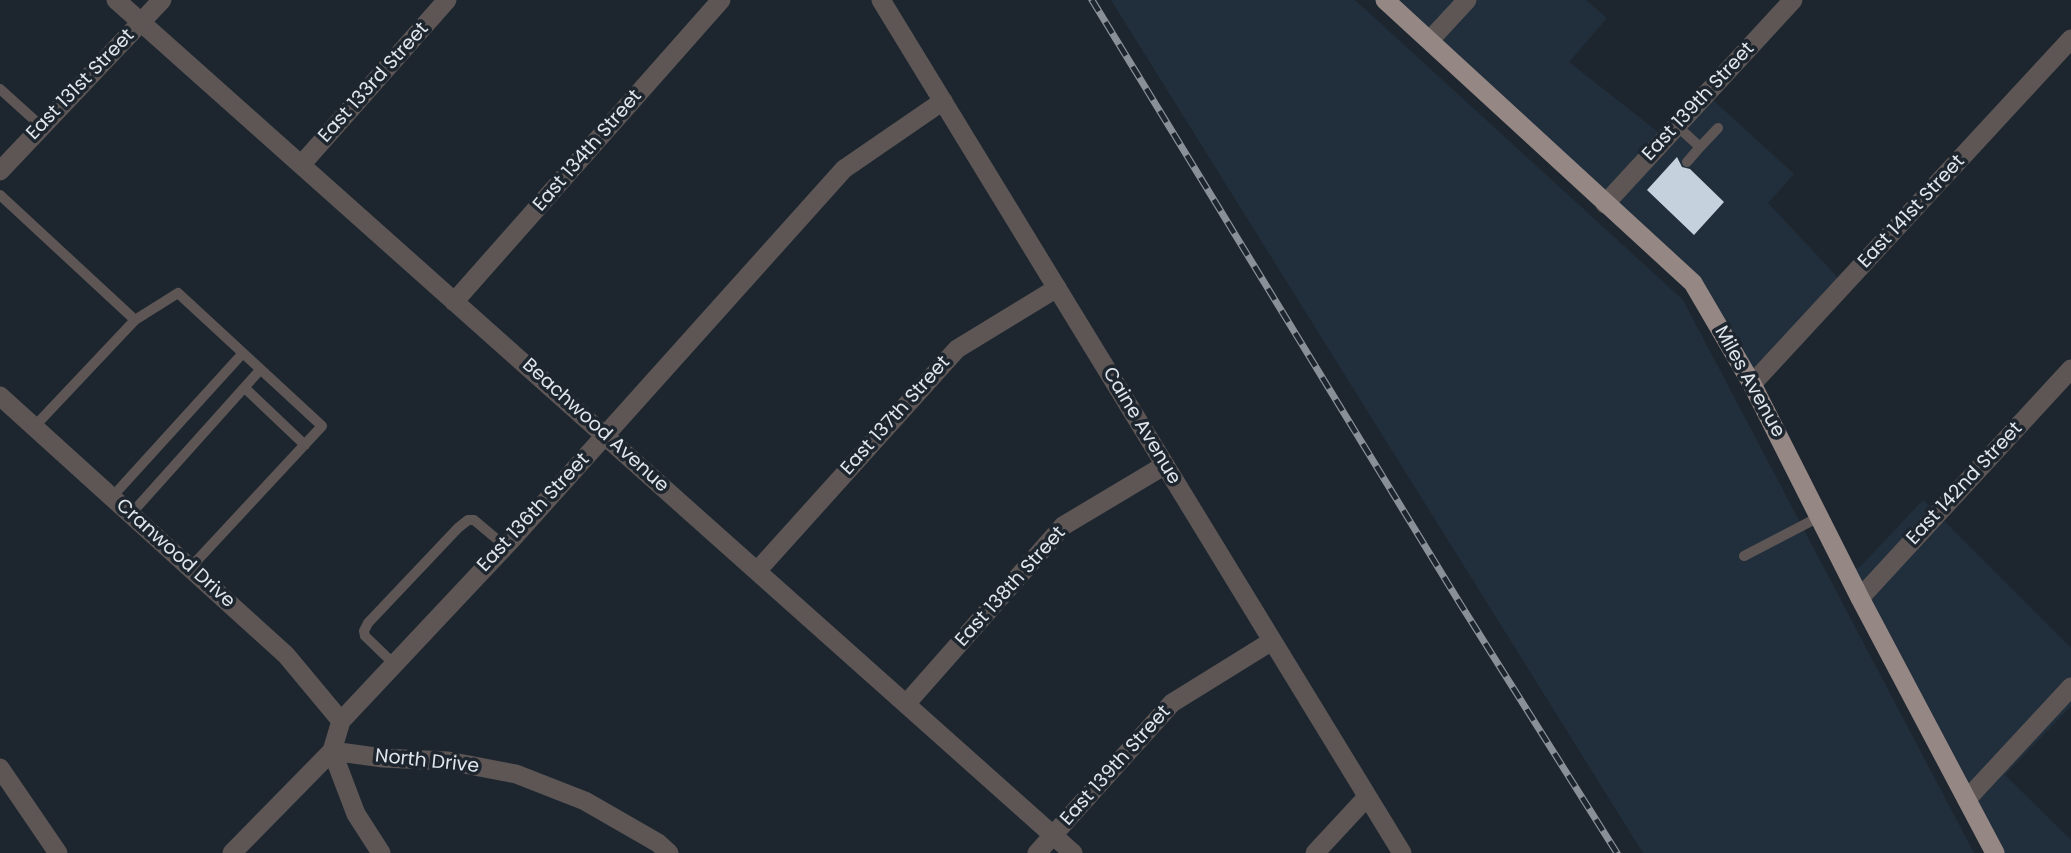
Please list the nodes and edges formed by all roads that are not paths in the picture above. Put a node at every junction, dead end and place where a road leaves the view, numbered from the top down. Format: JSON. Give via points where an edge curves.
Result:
{"nodes":[{"id":1,"x":116,"y":0,"type":"edge"},
{"id":2,"x":162,"y":0,"type":"edge"},
{"id":3,"x":447,"y":0,"type":"edge"},
{"id":4,"x":721,"y":0,"type":"edge"},
{"id":5,"x":881,"y":0,"type":"edge"},
{"id":6,"x":1385,"y":0,"type":"edge"},
{"id":7,"x":1467,"y":0,"type":"edge"},
{"id":8,"x":1793,"y":0,"type":"edge"},
{"id":9,"x":141,"y":23,"type":"junction"},
{"id":10,"x":2071,"y":39,"type":"edge"},
{"id":11,"x":1430,"y":40,"type":"junction"},
{"id":12,"x":0,"y":89,"type":"edge"},
{"id":13,"x":943,"y":101,"type":"junction"},
{"id":14,"x":1677,"y":126,"type":"junction"},
{"id":15,"x":41,"y":127,"type":"junction"},
{"id":16,"x":1718,"y":128,"type":"dead end"},
{"id":17,"x":1700,"y":147,"type":"junction"},
{"id":18,"x":1687,"y":162,"type":"dead end"},
{"id":19,"x":301,"y":165,"type":"junction"},
{"id":20,"x":0,"y":171,"type":"edge"},
{"id":21,"x":0,"y":195,"type":"edge"},
{"id":22,"x":1605,"y":204,"type":"junction"},
{"id":23,"x":1057,"y":288,"type":"junction"},
{"id":24,"x":454,"y":302,"type":"junction"},
{"id":25,"x":135,"y":320,"type":"junction"},
{"id":26,"x":243,"y":353,"type":"junction"},
{"id":27,"x":2071,"y":369,"type":"edge"},
{"id":28,"x":260,"y":370,"type":"junction"},
{"id":29,"x":1752,"y":384,"type":"junction"},
{"id":30,"x":245,"y":388,"type":"junction"},
{"id":31,"x":0,"y":397,"type":"edge"},
{"id":32,"x":34,"y":427,"type":"junction"},
{"id":33,"x":606,"y":435,"type":"junction"},
{"id":34,"x":305,"y":445,"type":"junction"},
{"id":35,"x":1165,"y":465,"type":"junction"},
{"id":36,"x":112,"y":497,"type":"junction"},
{"id":37,"x":131,"y":514,"type":"junction"},
{"id":38,"x":1819,"y":517,"type":"junction"},
{"id":39,"x":505,"y":546,"type":"junction"},
{"id":40,"x":1744,"y":556,"type":"dead end"},
{"id":41,"x":190,"y":568,"type":"junction"},
{"id":42,"x":757,"y":571,"type":"junction"},
{"id":43,"x":1860,"y":598,"type":"junction"},
{"id":44,"x":1272,"y":641,"type":"junction"},
{"id":45,"x":393,"y":663,"type":"junction"},
{"id":46,"x":2071,"y":687,"type":"edge"},
{"id":47,"x":906,"y":704,"type":"junction"},
{"id":48,"x":341,"y":721,"type":"junction"},
{"id":49,"x":332,"y":751,"type":"junction"},
{"id":50,"x":0,"y":768,"type":"edge"},
{"id":51,"x":1367,"y":797,"type":"junction"},
{"id":52,"x":1968,"y":798,"type":"junction"},
{"id":53,"x":1053,"y":835,"type":"junction"},
{"id":54,"x":58,"y":853,"type":"edge"},
{"id":55,"x":232,"y":853,"type":"edge"},
{"id":56,"x":381,"y":853,"type":"edge"},
{"id":57,"x":669,"y":853,"type":"edge"},
{"id":58,"x":1037,"y":853,"type":"edge"},
{"id":59,"x":1073,"y":853,"type":"edge"},
{"id":60,"x":1315,"y":853,"type":"edge"},
{"id":61,"x":1402,"y":853,"type":"edge"},
{"id":62,"x":1995,"y":853,"type":"edge"}],
"edges":[{"from":1,"to":9,"type":"street","name":"Beachwood Avenue"},
{"from":2,"to":9,"type":"street","name":"East 131st Street"},
{"from":3,"to":19,"type":"street","name":"East 133rd Street"},
{"from":4,"to":24,"type":"street","name":"East 134th Street"},
{"from":5,"to":13,"type":"street","name":"Caine Avenue"},
{"from":6,"to":11,"type":"main road","name":"Miles Avenue"},
{"from":7,"to":11,"type":"street"},
{"from":8,"to":14,"type":"street","name":"East 139th Street"},
{"from":9,"to":15,"type":"street","name":"East 131st Street"},
{"from":9,"to":19,"type":"street","name":"Beachwood Avenue"},
{"from":10,"to":29,"type":"street","name":"East 141st Street"},
{"from":11,"to":22,"type":"main road","name":"Miles Avenue"},
{"from":12,"to":15,"type":"lane"},
{"from":13,"to":23,"type":"street","name":"Caine Avenue"},
{"from":13,"to":33,"type":"street","name":"East 136th Street","via":[[844,169]]},
{"from":14,"to":17,"type":"lane"},
{"from":14,"to":22,"type":"street","name":"East 139th Street"},
{"from":15,"to":20,"type":"street","name":"East 131st Street"},
{"from":16,"to":17,"type":"lane"},
{"from":17,"to":18,"type":"lane"},
{"from":19,"to":24,"type":"street","name":"Beachwood Avenue"},
{"from":21,"to":25,"type":"lane"},
{"from":22,"to":29,"type":"main road","name":"Miles Avenue","via":[[1693,283]]},
{"from":23,"to":35,"type":"street","name":"Caine Avenue"},
{"from":23,"to":42,"type":"street","name":"East 137th Street","via":[[957,349]]},
{"from":24,"to":33,"type":"street","name":"Beachwood Avenue"},
{"from":25,"to":26,"type":"lane","via":[[178,293]]},
{"from":25,"to":32,"type":"lane"},
{"from":26,"to":28,"type":"lane"},
{"from":26,"to":36,"type":"lane"},
{"from":27,"to":43,"type":"street","name":"East 142nd Street"},
{"from":28,"to":30,"type":"lane"},
{"from":28,"to":34,"type":"lane","via":[[322,426]]},
{"from":29,"to":38,"type":"main road","name":"Miles Avenue"},
{"from":30,"to":34,"type":"lane"},
{"from":30,"to":37,"type":"lane"},
{"from":31,"to":32,"type":"street","name":"Cranwood Drive"},
{"from":32,"to":36,"type":"street","name":"Cranwood Drive"},
{"from":33,"to":39,"type":"street","name":"East 136th Street"},
{"from":33,"to":42,"type":"street","name":"Beachwood Avenue"},
{"from":34,"to":41,"type":"lane"},
{"from":35,"to":44,"type":"street","name":"Caine Avenue"},
{"from":35,"to":47,"type":"street","name":"East 138th Street","via":[[1063,526]]},
{"from":36,"to":37,"type":"street","name":"Cranwood Drive"},
{"from":37,"to":41,"type":"street","name":"Cranwood Drive"},
{"from":38,"to":40,"type":"lane"},
{"from":38,"to":43,"type":"main road","name":"Miles Avenue"},
{"from":39,"to":45,"type":"street","name":"East 136th Street"},
{"from":39,"to":45,"type":"lane","via":[[474,520],[458,528],[364,631]]},
{"from":41,"to":48,"type":"street","name":"Cranwood Drive","via":[[286,655]]},
{"from":42,"to":47,"type":"street","name":"Beachwood Avenue"},
{"from":43,"to":52,"type":"main road","name":"Miles Avenue"},
{"from":44,"to":51,"type":"street","name":"Caine Avenue"},
{"from":44,"to":53,"type":"street","name":"East 139th Street","via":[[1172,703]]},
{"from":45,"to":48,"type":"street","name":"East 136th Street"},
{"from":46,"to":52,"type":"street"},
{"from":47,"to":53,"type":"street","name":"Beachwood Avenue"},
{"from":48,"to":49,"type":"street","name":"East 136th Street"},
{"from":49,"to":55,"type":"street","name":"East 136th Street"},
{"from":49,"to":56,"type":"street","via":[[356,814]]},
{"from":49,"to":57,"type":"street","name":"North Drive","via":[[448,761],[516,774],[585,802]]},
{"from":50,"to":54,"type":"street"},
{"from":51,"to":60,"type":"street"},
{"from":51,"to":61,"type":"street","name":"Caine Avenue"},
{"from":52,"to":62,"type":"main road","name":"Miles Avenue"},
{"from":53,"to":58,"type":"street","name":"East 139th Street"},
{"from":53,"to":59,"type":"street","name":"Beachwood Avenue"}]}
